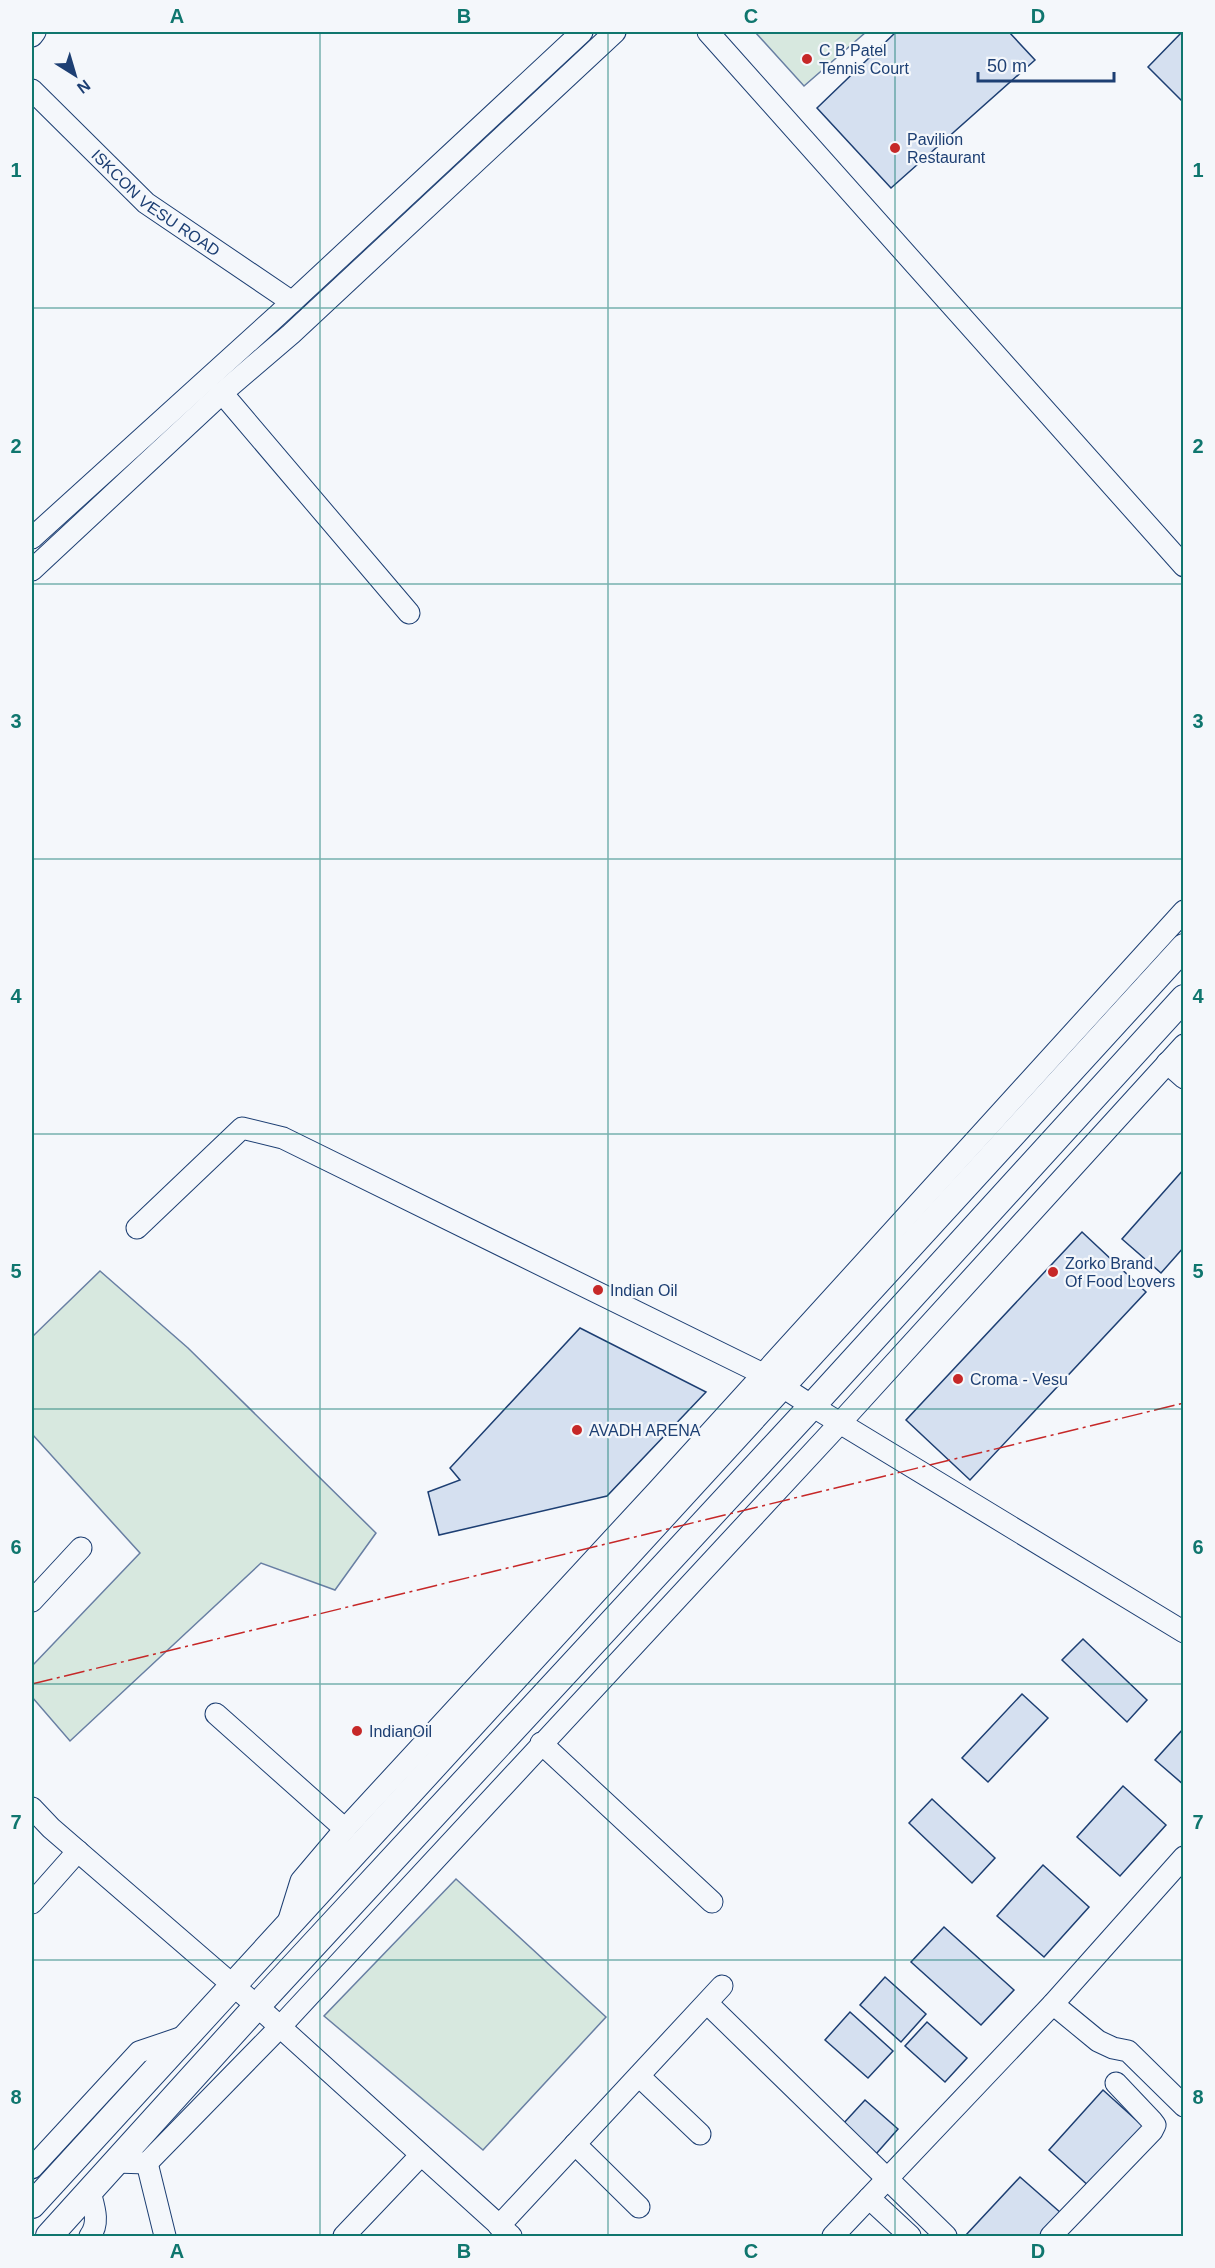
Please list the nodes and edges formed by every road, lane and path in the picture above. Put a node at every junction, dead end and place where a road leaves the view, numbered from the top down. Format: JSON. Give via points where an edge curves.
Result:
{"nodes":[{"id":1,"x":35,"y":32,"type":"edge"},
{"id":2,"x":582,"y":32,"type":"edge"},
{"id":3,"x":615,"y":32,"type":"edge"},
{"id":4,"x":708,"y":32,"type":"edge"},
{"id":5,"x":32,"y":36,"type":"edge"},
{"id":6,"x":32,"y":90,"type":"edge"},
{"id":7,"x":292,"y":302,"type":"junction"},
{"id":8,"x":222,"y":393,"type":"junction"},
{"id":9,"x":32,"y":538,"type":"edge"},
{"id":10,"x":1184,"y":566,"type":"edge"},
{"id":11,"x":32,"y":570,"type":"edge"},
{"id":12,"x":409,"y":613,"type":"dead end"},
{"id":13,"x":1184,"y":910,"type":"edge"},
{"id":14,"x":1184,"y":947,"type":"edge"},
{"id":15,"x":1184,"y":998,"type":"edge"},
{"id":16,"x":1184,"y":1045,"type":"edge"},
{"id":17,"x":1167,"y":1063,"type":"junction"},
{"id":18,"x":1184,"y":1078,"type":"edge"},
{"id":19,"x":137,"y":1228,"type":"dead end"},
{"id":20,"x":772,"y":1381,"type":"junction"},
{"id":21,"x":812,"y":1406,"type":"junction"},
{"id":22,"x":840,"y":1424,"type":"junction"},
{"id":23,"x":81,"y":1548,"type":"dead end"},
{"id":24,"x":32,"y":1601,"type":"edge"},
{"id":25,"x":1184,"y":1632,"type":"edge"},
{"id":26,"x":216,"y":1714,"type":"dead end"},
{"id":27,"x":541,"y":1743,"type":"junction"},
{"id":28,"x":32,"y":1808,"type":"edge"},
{"id":29,"x":345,"y":1828,"type":"junction"},
{"id":30,"x":78,"y":1851,"type":"junction"},
{"id":31,"x":1184,"y":1857,"type":"edge"},
{"id":32,"x":712,"y":1902,"type":"dead end"},
{"id":33,"x":32,"y":1903,"type":"edge"},
{"id":34,"x":287,"y":1926,"type":"junction"},
{"id":35,"x":232,"y":1985,"type":"junction"},
{"id":36,"x":723,"y":1986,"type":"dead end"},
{"id":37,"x":707,"y":2003,"type":"junction"},
{"id":38,"x":1053,"y":2004,"type":"junction"},
{"id":39,"x":257,"y":2006,"type":"junction"},
{"id":40,"x":280,"y":2027,"type":"junction"},
{"id":41,"x":186,"y":2036,"type":"junction"},
{"id":42,"x":639,"y":2076,"type":"junction"},
{"id":43,"x":1116,"y":2083,"type":"dead end"},
{"id":44,"x":1184,"y":2106,"type":"edge"},
{"id":45,"x":700,"y":2134,"type":"dead end"},
{"id":46,"x":576,"y":2144,"type":"junction"},
{"id":47,"x":421,"y":2155,"type":"junction"},
{"id":48,"x":115,"y":2162,"type":"junction"},
{"id":49,"x":147,"y":2163,"type":"junction"},
{"id":50,"x":32,"y":2168,"type":"edge"},
{"id":51,"x":887,"y":2179,"type":"junction"},
{"id":52,"x":90,"y":2192,"type":"junction"},
{"id":53,"x":869,"y":2198,"type":"junction"},
{"id":54,"x":32,"y":2205,"type":"edge"},
{"id":55,"x":639,"y":2207,"type":"dead end"},
{"id":56,"x":505,"y":2231,"type":"edge"},
{"id":57,"x":49,"y":2236,"type":"edge"},
{"id":58,"x":90,"y":2236,"type":"edge"},
{"id":59,"x":165,"y":2236,"type":"edge"},
{"id":60,"x":344,"y":2236,"type":"edge"},
{"id":61,"x":833,"y":2236,"type":"edge"},
{"id":62,"x":910,"y":2236,"type":"edge"},
{"id":63,"x":944,"y":2236,"type":"edge"},
{"id":64,"x":1051,"y":2236,"type":"edge"}],
"edges":[{"from":1,"to":5,"type":"street"},
{"from":2,"to":7,"type":"street"},
{"from":3,"to":8,"type":"street","via":[[291,334]]},
{"from":4,"to":10,"type":"street"},
{"from":6,"to":7,"type":"street","name":"ISKCON VESU ROAD","via":[[146,203]]},
{"from":7,"to":9,"type":"street"},
{"from":8,"to":11,"type":"street"},
{"from":8,"to":12,"type":"street"},
{"from":13,"to":20,"type":"street"},
{"from":14,"to":20,"type":"main road"},
{"from":15,"to":21,"type":"main road"},
{"from":16,"to":17,"type":"street"},
{"from":17,"to":18,"type":"street"},
{"from":17,"to":22,"type":"street"},
{"from":19,"to":20,"type":"street","via":[[242,1128],[283,1138]]},
{"from":20,"to":21,"type":"street"},
{"from":20,"to":29,"type":"street"},
{"from":20,"to":34,"type":"main road"},
{"from":21,"to":22,"type":"street"},
{"from":21,"to":39,"type":"main road"},
{"from":22,"to":25,"type":"street"},
{"from":22,"to":27,"type":"street"},
{"from":23,"to":24,"type":"street"},
{"from":26,"to":29,"type":"street"},
{"from":27,"to":32,"type":"street"},
{"from":27,"to":40,"type":"street"},
{"from":28,"to":30,"type":"street"},
{"from":29,"to":34,"type":"street","via":[[302,1881]]},
{"from":30,"to":33,"type":"street"},
{"from":30,"to":35,"type":"street"},
{"from":31,"to":38,"type":"street"},
{"from":34,"to":35,"type":"main road"},
{"from":35,"to":39,"type":"street"},
{"from":35,"to":41,"type":"main road"},
{"from":36,"to":37,"type":"street"},
{"from":37,"to":42,"type":"street"},
{"from":37,"to":51,"type":"street"},
{"from":38,"to":44,"type":"street","via":[[1098,2041],[1128,2050]]},
{"from":38,"to":51,"type":"street"},
{"from":39,"to":40,"type":"street"},
{"from":39,"to":48,"type":"main road"},
{"from":40,"to":47,"type":"street"},
{"from":40,"to":49,"type":"street"},
{"from":41,"to":50,"type":"street","via":[[139,2052]]},
{"from":41,"to":54,"type":"main road"},
{"from":42,"to":45,"type":"street"},
{"from":42,"to":46,"type":"street"},
{"from":43,"to":64,"type":"street","via":[[1155,2125]]},
{"from":46,"to":55,"type":"street"},
{"from":46,"to":56,"type":"street"},
{"from":47,"to":56,"type":"street"},
{"from":47,"to":60,"type":"street"},
{"from":48,"to":49,"type":"street"},
{"from":48,"to":52,"type":"main road"},
{"from":49,"to":59,"type":"street"},
{"from":51,"to":53,"type":"street"},
{"from":51,"to":63,"type":"street"},
{"from":52,"to":57,"type":"main road"},
{"from":52,"to":58,"type":"street","via":[[96,2214]]},
{"from":53,"to":61,"type":"street"},
{"from":53,"to":62,"type":"street"}]}
